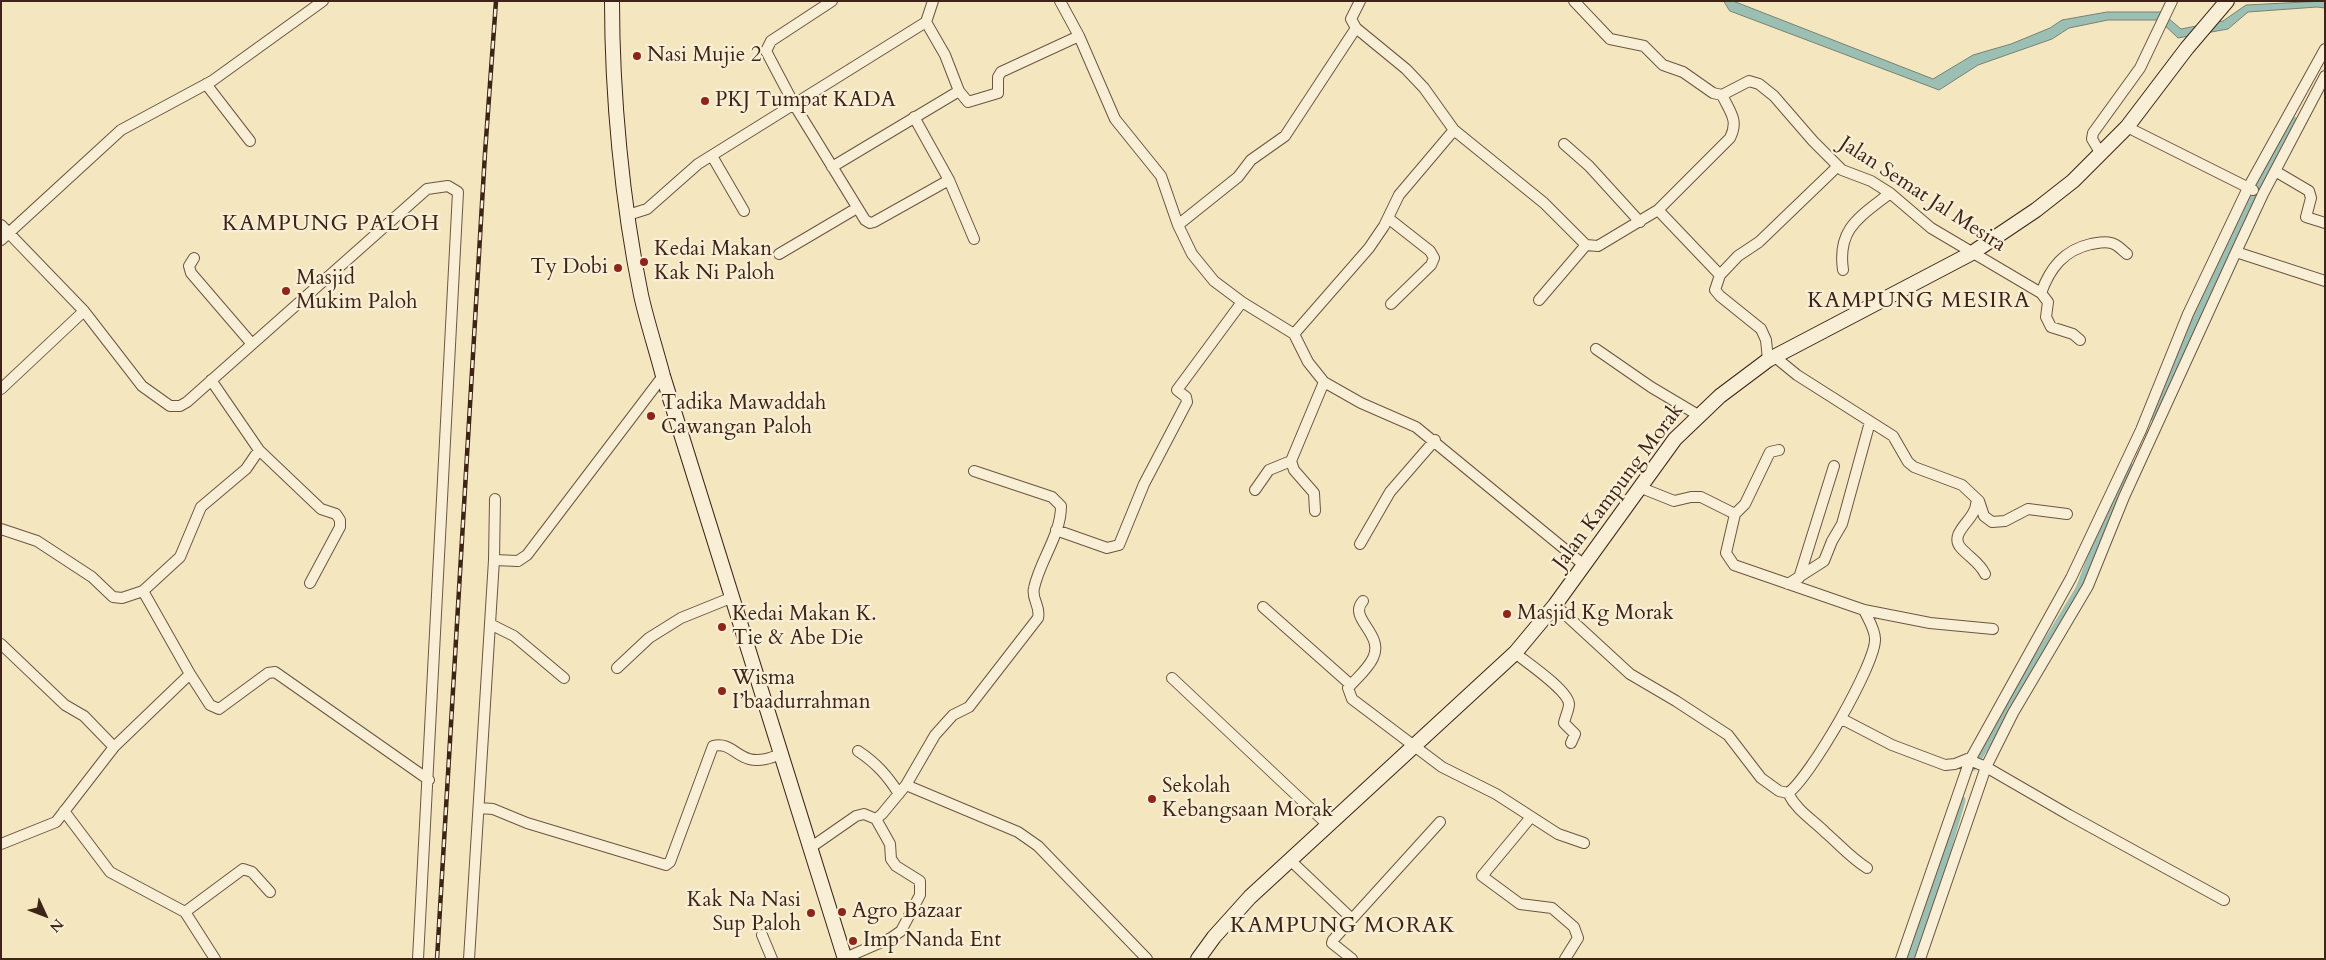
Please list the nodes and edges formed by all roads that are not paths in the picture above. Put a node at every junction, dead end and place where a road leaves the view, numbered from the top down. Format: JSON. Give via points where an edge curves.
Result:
{"nodes":[{"id":1,"x":323,"y":1,"type":"edge"},
{"id":2,"x":612,"y":1,"type":"edge"},
{"id":3,"x":832,"y":1,"type":"edge"},
{"id":4,"x":933,"y":1,"type":"edge"},
{"id":5,"x":1060,"y":1,"type":"edge"},
{"id":6,"x":1360,"y":1,"type":"edge"},
{"id":7,"x":1574,"y":1,"type":"edge"},
{"id":8,"x":2228,"y":1,"type":"edge"},
{"id":9,"x":2171,"y":3,"type":"edge"},
{"id":10,"x":926,"y":22,"type":"junction"},
{"id":11,"x":1356,"y":28,"type":"junction"},
{"id":12,"x":1079,"y":36,"type":"junction"},
{"id":13,"x":2325,"y":50,"type":"edge"},
{"id":14,"x":2325,"y":76,"type":"edge"},
{"id":15,"x":206,"y":84,"type":"junction"},
{"id":16,"x":959,"y":91,"type":"junction"},
{"id":17,"x":1722,"y":95,"type":"junction"},
{"id":18,"x":795,"y":106,"type":"junction"},
{"id":19,"x":914,"y":118,"type":"junction"},
{"id":20,"x":2127,"y":127,"type":"junction"},
{"id":21,"x":1454,"y":130,"type":"junction"},
{"id":22,"x":250,"y":141,"type":"dead end"},
{"id":23,"x":1564,"y":144,"type":"dead end"},
{"id":24,"x":2100,"y":154,"type":"junction"},
{"id":25,"x":712,"y":156,"type":"junction"},
{"id":26,"x":1838,"y":166,"type":"junction"},
{"id":27,"x":832,"y":167,"type":"junction"},
{"id":28,"x":2275,"y":171,"type":"junction"},
{"id":29,"x":949,"y":180,"type":"junction"},
{"id":30,"x":2249,"y":188,"type":"junction"},
{"id":31,"x":1890,"y":193,"type":"junction"},
{"id":32,"x":2262,"y":194,"type":"junction"},
{"id":33,"x":857,"y":208,"type":"junction"},
{"id":34,"x":1658,"y":210,"type":"junction"},
{"id":35,"x":744,"y":211,"type":"dead end"},
{"id":36,"x":628,"y":215,"type":"junction"},
{"id":37,"x":1388,"y":218,"type":"junction"},
{"id":38,"x":1640,"y":222,"type":"junction"},
{"id":39,"x":2325,"y":223,"type":"edge"},
{"id":40,"x":1178,"y":225,"type":"junction"},
{"id":41,"x":4,"y":233,"type":"edge"},
{"id":42,"x":974,"y":240,"type":"dead end"},
{"id":43,"x":1586,"y":245,"type":"junction"},
{"id":44,"x":2236,"y":252,"type":"junction"},
{"id":45,"x":1972,"y":253,"type":"junction"},
{"id":46,"x":779,"y":254,"type":"dead end"},
{"id":47,"x":2127,"y":254,"type":"dead end"},
{"id":48,"x":194,"y":258,"type":"dead end"},
{"id":49,"x":1843,"y":270,"type":"dead end"},
{"id":50,"x":1720,"y":275,"type":"junction"},
{"id":51,"x":2325,"y":281,"type":"edge"},
{"id":52,"x":2041,"y":293,"type":"junction"},
{"id":53,"x":1539,"y":300,"type":"dead end"},
{"id":54,"x":1242,"y":302,"type":"junction"},
{"id":55,"x":1391,"y":304,"type":"dead end"},
{"id":56,"x":84,"y":311,"type":"junction"},
{"id":57,"x":1294,"y":334,"type":"junction"},
{"id":58,"x":2080,"y":340,"type":"dead end"},
{"id":59,"x":252,"y":344,"type":"junction"},
{"id":60,"x":1596,"y":349,"type":"dead end"},
{"id":61,"x":1772,"y":359,"type":"junction"},
{"id":62,"x":663,"y":376,"type":"junction"},
{"id":63,"x":211,"y":380,"type":"junction"},
{"id":64,"x":1324,"y":382,"type":"junction"},
{"id":65,"x":1,"y":388,"type":"edge"},
{"id":66,"x":1698,"y":415,"type":"junction"},
{"id":67,"x":1870,"y":422,"type":"junction"},
{"id":68,"x":2151,"y":422,"type":"junction"},
{"id":69,"x":1434,"y":440,"type":"junction"},
{"id":70,"x":259,"y":450,"type":"junction"},
{"id":71,"x":1779,"y":450,"type":"dead end"},
{"id":72,"x":1291,"y":461,"type":"junction"},
{"id":73,"x":1834,"y":466,"type":"dead end"},
{"id":74,"x":974,"y":471,"type":"dead end"},
{"id":75,"x":1639,"y":487,"type":"junction"},
{"id":76,"x":1255,"y":490,"type":"dead end"},
{"id":77,"x":495,"y":499,"type":"dead end"},
{"id":78,"x":1977,"y":499,"type":"junction"},
{"id":79,"x":1315,"y":511,"type":"dead end"},
{"id":80,"x":1735,"y":514,"type":"junction"},
{"id":81,"x":2066,"y":514,"type":"dead end"},
{"id":82,"x":1,"y":530,"type":"edge"},
{"id":83,"x":1056,"y":530,"type":"junction"},
{"id":84,"x":1360,"y":544,"type":"dead end"},
{"id":85,"x":494,"y":560,"type":"junction"},
{"id":86,"x":1584,"y":565,"type":"junction"},
{"id":87,"x":1985,"y":574,"type":"dead end"},
{"id":88,"x":1799,"y":578,"type":"junction"},
{"id":89,"x":310,"y":583,"type":"dead end"},
{"id":90,"x":1788,"y":584,"type":"junction"},
{"id":91,"x":143,"y":592,"type":"junction"},
{"id":92,"x":733,"y":597,"type":"junction"},
{"id":93,"x":1363,"y":601,"type":"dead end"},
{"id":94,"x":1555,"y":605,"type":"junction"},
{"id":95,"x":1263,"y":607,"type":"dead end"},
{"id":96,"x":1864,"y":610,"type":"junction"},
{"id":97,"x":490,"y":624,"type":"junction"},
{"id":98,"x":1993,"y":629,"type":"dead end"},
{"id":99,"x":1,"y":644,"type":"edge"},
{"id":100,"x":1515,"y":653,"type":"junction"},
{"id":101,"x":617,"y":668,"type":"dead end"},
{"id":102,"x":190,"y":674,"type":"junction"},
{"id":103,"x":564,"y":678,"type":"dead end"},
{"id":104,"x":1172,"y":678,"type":"dead end"},
{"id":105,"x":1351,"y":684,"type":"junction"},
{"id":106,"x":1842,"y":719,"type":"junction"},
{"id":107,"x":1571,"y":743,"type":"dead end"},
{"id":108,"x":1414,"y":746,"type":"junction"},
{"id":109,"x":114,"y":747,"type":"junction"},
{"id":110,"x":858,"y":751,"type":"dead end"},
{"id":111,"x":781,"y":754,"type":"junction"},
{"id":112,"x":1972,"y":760,"type":"junction"},
{"id":113,"x":1985,"y":766,"type":"junction"},
{"id":114,"x":428,"y":780,"type":"junction"},
{"id":115,"x":906,"y":785,"type":"junction"},
{"id":116,"x":1788,"y":793,"type":"junction"},
{"id":117,"x":898,"y":794,"type":"junction"},
{"id":118,"x":480,"y":808,"type":"junction"},
{"id":119,"x":64,"y":811,"type":"junction"},
{"id":120,"x":1531,"y":817,"type":"junction"},
{"id":121,"x":876,"y":819,"type":"junction"},
{"id":122,"x":1440,"y":822,"type":"dead end"},
{"id":123,"x":1328,"y":825,"type":"junction"},
{"id":124,"x":1584,"y":843,"type":"dead end"},
{"id":125,"x":1,"y":844,"type":"edge"},
{"id":126,"x":810,"y":848,"type":"junction"},
{"id":127,"x":1290,"y":860,"type":"junction"},
{"id":128,"x":1867,"y":868,"type":"dead end"},
{"id":129,"x":270,"y":892,"type":"dead end"},
{"id":130,"x":2224,"y":900,"type":"dead end"},
{"id":131,"x":185,"y":912,"type":"junction"},
{"id":132,"x":1351,"y":918,"type":"junction"},
{"id":133,"x":762,"y":935,"type":"dead end"},
{"id":134,"x":845,"y":958,"type":"edge"},
{"id":135,"x":215,"y":959,"type":"edge"},
{"id":136,"x":418,"y":959,"type":"edge"},
{"id":137,"x":469,"y":959,"type":"edge"},
{"id":138,"x":772,"y":959,"type":"edge"},
{"id":139,"x":1147,"y":959,"type":"edge"},
{"id":140,"x":1198,"y":959,"type":"edge"},
{"id":141,"x":1352,"y":959,"type":"edge"},
{"id":142,"x":1565,"y":959,"type":"edge"},
{"id":143,"x":1901,"y":959,"type":"edge"},
{"id":144,"x":1920,"y":959,"type":"edge"}],
"edges":[{"from":1,"to":15,"type":"street"},
{"from":2,"to":36,"type":"main road"},
{"from":3,"to":18,"type":"street","via":[[766,47],[768,59]]},
{"from":4,"to":10,"type":"street"},
{"from":5,"to":12,"type":"street"},
{"from":6,"to":11,"type":"street","via":[[1351,19]]},
{"from":7,"to":17,"type":"street","via":[[1610,40],[1642,45],[1663,65],[1683,72],[1713,93]]},
{"from":8,"to":20,"type":"main road","name":"Jalan Kampung Morak","via":[[2187,48]]},
{"from":9,"to":24,"type":"street","via":[[2140,68],[2092,133]]},
{"from":10,"to":16,"type":"street"},
{"from":10,"to":18,"type":"street"},
{"from":11,"to":21,"type":"street","via":[[1406,69]]},
{"from":11,"to":40,"type":"street","via":[[1286,136],[1251,160],[1238,177]]},
{"from":12,"to":16,"type":"street","via":[[1001,72],[999,90],[995,94],[968,102]]},
{"from":12,"to":40,"type":"street","via":[[1114,119],[1162,176]]},
{"from":13,"to":30,"type":"street"},
{"from":14,"to":28,"type":"street"},
{"from":15,"to":22,"type":"street"},
{"from":15,"to":41,"type":"street","via":[[121,130]]},
{"from":16,"to":19,"type":"street"},
{"from":17,"to":26,"type":"street","name":"Jalan Semat Jal Mesira","via":[[1749,81],[1759,84]]},
{"from":17,"to":34,"type":"street","via":[[1734,119],[1735,128],[1730,138]]},
{"from":18,"to":25,"type":"street"},
{"from":18,"to":27,"type":"street"},
{"from":19,"to":27,"type":"street"},
{"from":19,"to":29,"type":"street"},
{"from":20,"to":24,"type":"main road","name":"Jalan Kampung Morak"},
{"from":20,"to":30,"type":"street"},
{"from":21,"to":37,"type":"street","via":[[1399,195]]},
{"from":21,"to":43,"type":"street","via":[[1544,203]]},
{"from":23,"to":38,"type":"street","via":[[1589,166]]},
{"from":24,"to":45,"type":"main road","name":"Jalan Kampung Morak","via":[[2073,181],[2036,210]]},
{"from":25,"to":35,"type":"street"},
{"from":25,"to":36,"type":"street","via":[[698,164],[646,209]]},
{"from":26,"to":31,"type":"street","name":"Jalan Semat Jal Mesira"},
{"from":26,"to":50,"type":"street","via":[[1779,224],[1738,256]]},
{"from":27,"to":33,"type":"street"},
{"from":28,"to":32,"type":"street"},
{"from":28,"to":39,"type":"street","via":[[2309,191],[2311,198],[2306,217]]},
{"from":29,"to":33,"type":"street","via":[[870,223],[864,220]]},
{"from":29,"to":42,"type":"street"},
{"from":30,"to":32,"type":"street"},
{"from":30,"to":68,"type":"street","via":[[2188,314]]},
{"from":31,"to":45,"type":"street","name":"Jalan Semat Jal Mesira","via":[[1931,228]]},
{"from":31,"to":49,"type":"street","via":[[1850,228],[1841,253]]},
{"from":32,"to":44,"type":"street"},
{"from":33,"to":46,"type":"street"},
{"from":34,"to":38,"type":"street"},
{"from":34,"to":50,"type":"street"},
{"from":36,"to":62,"type":"main road","via":[[642,296]]},
{"from":37,"to":55,"type":"street","via":[[1430,251],[1434,258],[1431,265]]},
{"from":37,"to":57,"type":"street","via":[[1369,248]]},
{"from":38,"to":43,"type":"street","via":[[1598,246]]},
{"from":40,"to":54,"type":"street","via":[[1192,254],[1214,281]]},
{"from":41,"to":56,"type":"street"},
{"from":43,"to":53,"type":"street"},
{"from":44,"to":51,"type":"street"},
{"from":44,"to":68,"type":"street"},
{"from":45,"to":52,"type":"street","name":"Jalan Semat Jal Mesira"},
{"from":45,"to":61,"type":"main road","name":"Jalan Kampung Morak"},
{"from":47,"to":52,"type":"street","via":[[2111,243],[2101,242],[2079,248],[2055,265]]},
{"from":48,"to":59,"type":"street","via":[[189,266],[191,273]]},
{"from":50,"to":61,"type":"street","via":[[1715,290],[1761,329]]},
{"from":52,"to":58,"type":"street","via":[[2048,302],[2046,317],[2051,327],[2073,334]]},
{"from":54,"to":57,"type":"street"},
{"from":54,"to":83,"type":"street","via":[[1177,390],[1187,402],[1144,484],[1119,545],[1107,548]]},
{"from":56,"to":63,"type":"street","via":[[142,386],[167,405],[182,405]]},
{"from":56,"to":65,"type":"street"},
{"from":57,"to":64,"type":"street","via":[[1308,362]]},
{"from":59,"to":63,"type":"street"},
{"from":59,"to":114,"type":"street","via":[[427,189],[448,186],[456,189]]},
{"from":60,"to":66,"type":"street"},
{"from":61,"to":66,"type":"main road","name":"Jalan Kampung Morak"},
{"from":61,"to":67,"type":"street"},
{"from":62,"to":85,"type":"street","via":[[526,554],[518,561]]},
{"from":62,"to":92,"type":"main road"},
{"from":63,"to":70,"type":"street"},
{"from":64,"to":69,"type":"street","via":[[1361,403],[1404,420]]},
{"from":64,"to":72,"type":"street"},
{"from":66,"to":75,"type":"main road","name":"Jalan Kampung Morak","via":[[1675,439]]},
{"from":67,"to":78,"type":"street","via":[[1893,436],[1912,466],[1959,482]]},
{"from":67,"to":88,"type":"street","via":[[1842,525],[1823,562]]},
{"from":68,"to":112,"type":"street"},
{"from":68,"to":113,"type":"street","via":[[2088,586]]},
{"from":69,"to":84,"type":"street","via":[[1390,492]]},
{"from":69,"to":86,"type":"street"},
{"from":70,"to":89,"type":"street","via":[[321,509],[336,514],[340,520],[340,527]]},
{"from":70,"to":91,"type":"street","via":[[246,469],[202,505],[180,557]]},
{"from":71,"to":80,"type":"street","via":[[1770,452],[1745,504]]},
{"from":72,"to":76,"type":"street","via":[[1269,470]]},
{"from":72,"to":79,"type":"street","via":[[1294,470],[1314,493]]},
{"from":73,"to":88,"type":"street"},
{"from":74,"to":83,"type":"street","via":[[1058,500],[1061,513]]},
{"from":75,"to":80,"type":"street","via":[[1674,501],[1701,497]]},
{"from":75,"to":86,"type":"main road","name":"Jalan Kampung Morak"},
{"from":77,"to":85,"type":"street"},
{"from":78,"to":81,"type":"street","via":[[1984,516],[1992,522],[2005,521],[2028,509]]},
{"from":78,"to":87,"type":"street","via":[[1957,542]]},
{"from":80,"to":90,"type":"street","via":[[1726,553],[1730,562]]},
{"from":82,"to":91,"type":"street","via":[[37,541],[92,577],[113,597]]},
{"from":83,"to":115,"type":"street","via":[[1033,589],[1040,611],[1034,624],[969,707],[953,715],[935,734]]},
{"from":85,"to":97,"type":"street"},
{"from":86,"to":94,"type":"main road","name":"Jalan Kampung Morak"},
{"from":88,"to":90,"type":"street"},
{"from":90,"to":96,"type":"street"},
{"from":91,"to":102,"type":"street"},
{"from":92,"to":101,"type":"street","via":[[681,618],[649,638]]},
{"from":92,"to":111,"type":"main road"},
{"from":93,"to":105,"type":"street","via":[[1358,613],[1373,637],[1374,657]]},
{"from":94,"to":100,"type":"main road","name":"Jalan Kampung Morak"},
{"from":94,"to":116,"type":"street","via":[[1630,674],[1728,735],[1761,778],[1779,791]]},
{"from":95,"to":105,"type":"street"},
{"from":96,"to":98,"type":"street","via":[[1930,624]]},
{"from":96,"to":106,"type":"street","via":[[1875,638],[1874,650]]},
{"from":97,"to":103,"type":"street","via":[[514,636]]},
{"from":97,"to":118,"type":"street"},
{"from":99,"to":109,"type":"street","via":[[65,705],[84,716]]},
{"from":100,"to":107,"type":"street","via":[[1552,682],[1567,700],[1569,704],[1564,723],[1576,734]]},
{"from":100,"to":108,"type":"main road","name":"Jalan Kampung Morak"},
{"from":102,"to":109,"type":"street"},
{"from":102,"to":114,"type":"street","via":[[210,705],[218,709],[268,673],[275,672]]},
{"from":104,"to":123,"type":"street"},
{"from":105,"to":108,"type":"street","via":[[1348,693],[1352,699]]},
{"from":106,"to":112,"type":"street","via":[[1892,745],[1945,765]]},
{"from":106,"to":116,"type":"street","via":[[1799,784]]},
{"from":108,"to":120,"type":"street","via":[[1442,767],[1496,794]]},
{"from":108,"to":123,"type":"main road","name":"Jalan Kampung Morak"},
{"from":109,"to":119,"type":"street"},
{"from":110,"to":117,"type":"street","via":[[875,762]]},
{"from":111,"to":118,"type":"street","via":[[749,759],[727,746],[713,746],[670,862],[666,865]]},
{"from":111,"to":126,"type":"main road"},
{"from":112,"to":113,"type":"street"},
{"from":112,"to":143,"type":"street"},
{"from":113,"to":130,"type":"street"},
{"from":113,"to":144,"type":"street"},
{"from":114,"to":136,"type":"street"},
{"from":115,"to":117,"type":"street"},
{"from":115,"to":139,"type":"street","via":[[1025,836]]},
{"from":116,"to":128,"type":"street","via":[[1797,808],[1851,858]]},
{"from":117,"to":121,"type":"street"},
{"from":118,"to":137,"type":"street"},
{"from":119,"to":125,"type":"street","via":[[53,824]]},
{"from":119,"to":131,"type":"street","via":[[110,872]]},
{"from":120,"to":124,"type":"street","via":[[1558,834]]},
{"from":120,"to":142,"type":"street","via":[[1482,876],[1515,901],[1552,908],[1574,927],[1578,938]]},
{"from":121,"to":126,"type":"street","via":[[864,814],[856,816]]},
{"from":121,"to":134,"type":"street","via":[[890,844],[891,859],[896,866],[920,881],[920,895],[897,935]]},
{"from":122,"to":132,"type":"street"},
{"from":123,"to":127,"type":"main road","name":"Jalan Kampung Morak"},
{"from":126,"to":134,"type":"main road"},
{"from":127,"to":132,"type":"street"},
{"from":127,"to":140,"type":"main road","name":"Jalan Kampung Morak","via":[[1232,916]]},
{"from":129,"to":131,"type":"street","via":[[252,872],[243,869]]},
{"from":131,"to":135,"type":"street"},
{"from":132,"to":141,"type":"street","via":[[1332,943]]},
{"from":133,"to":138,"type":"street"}]}
